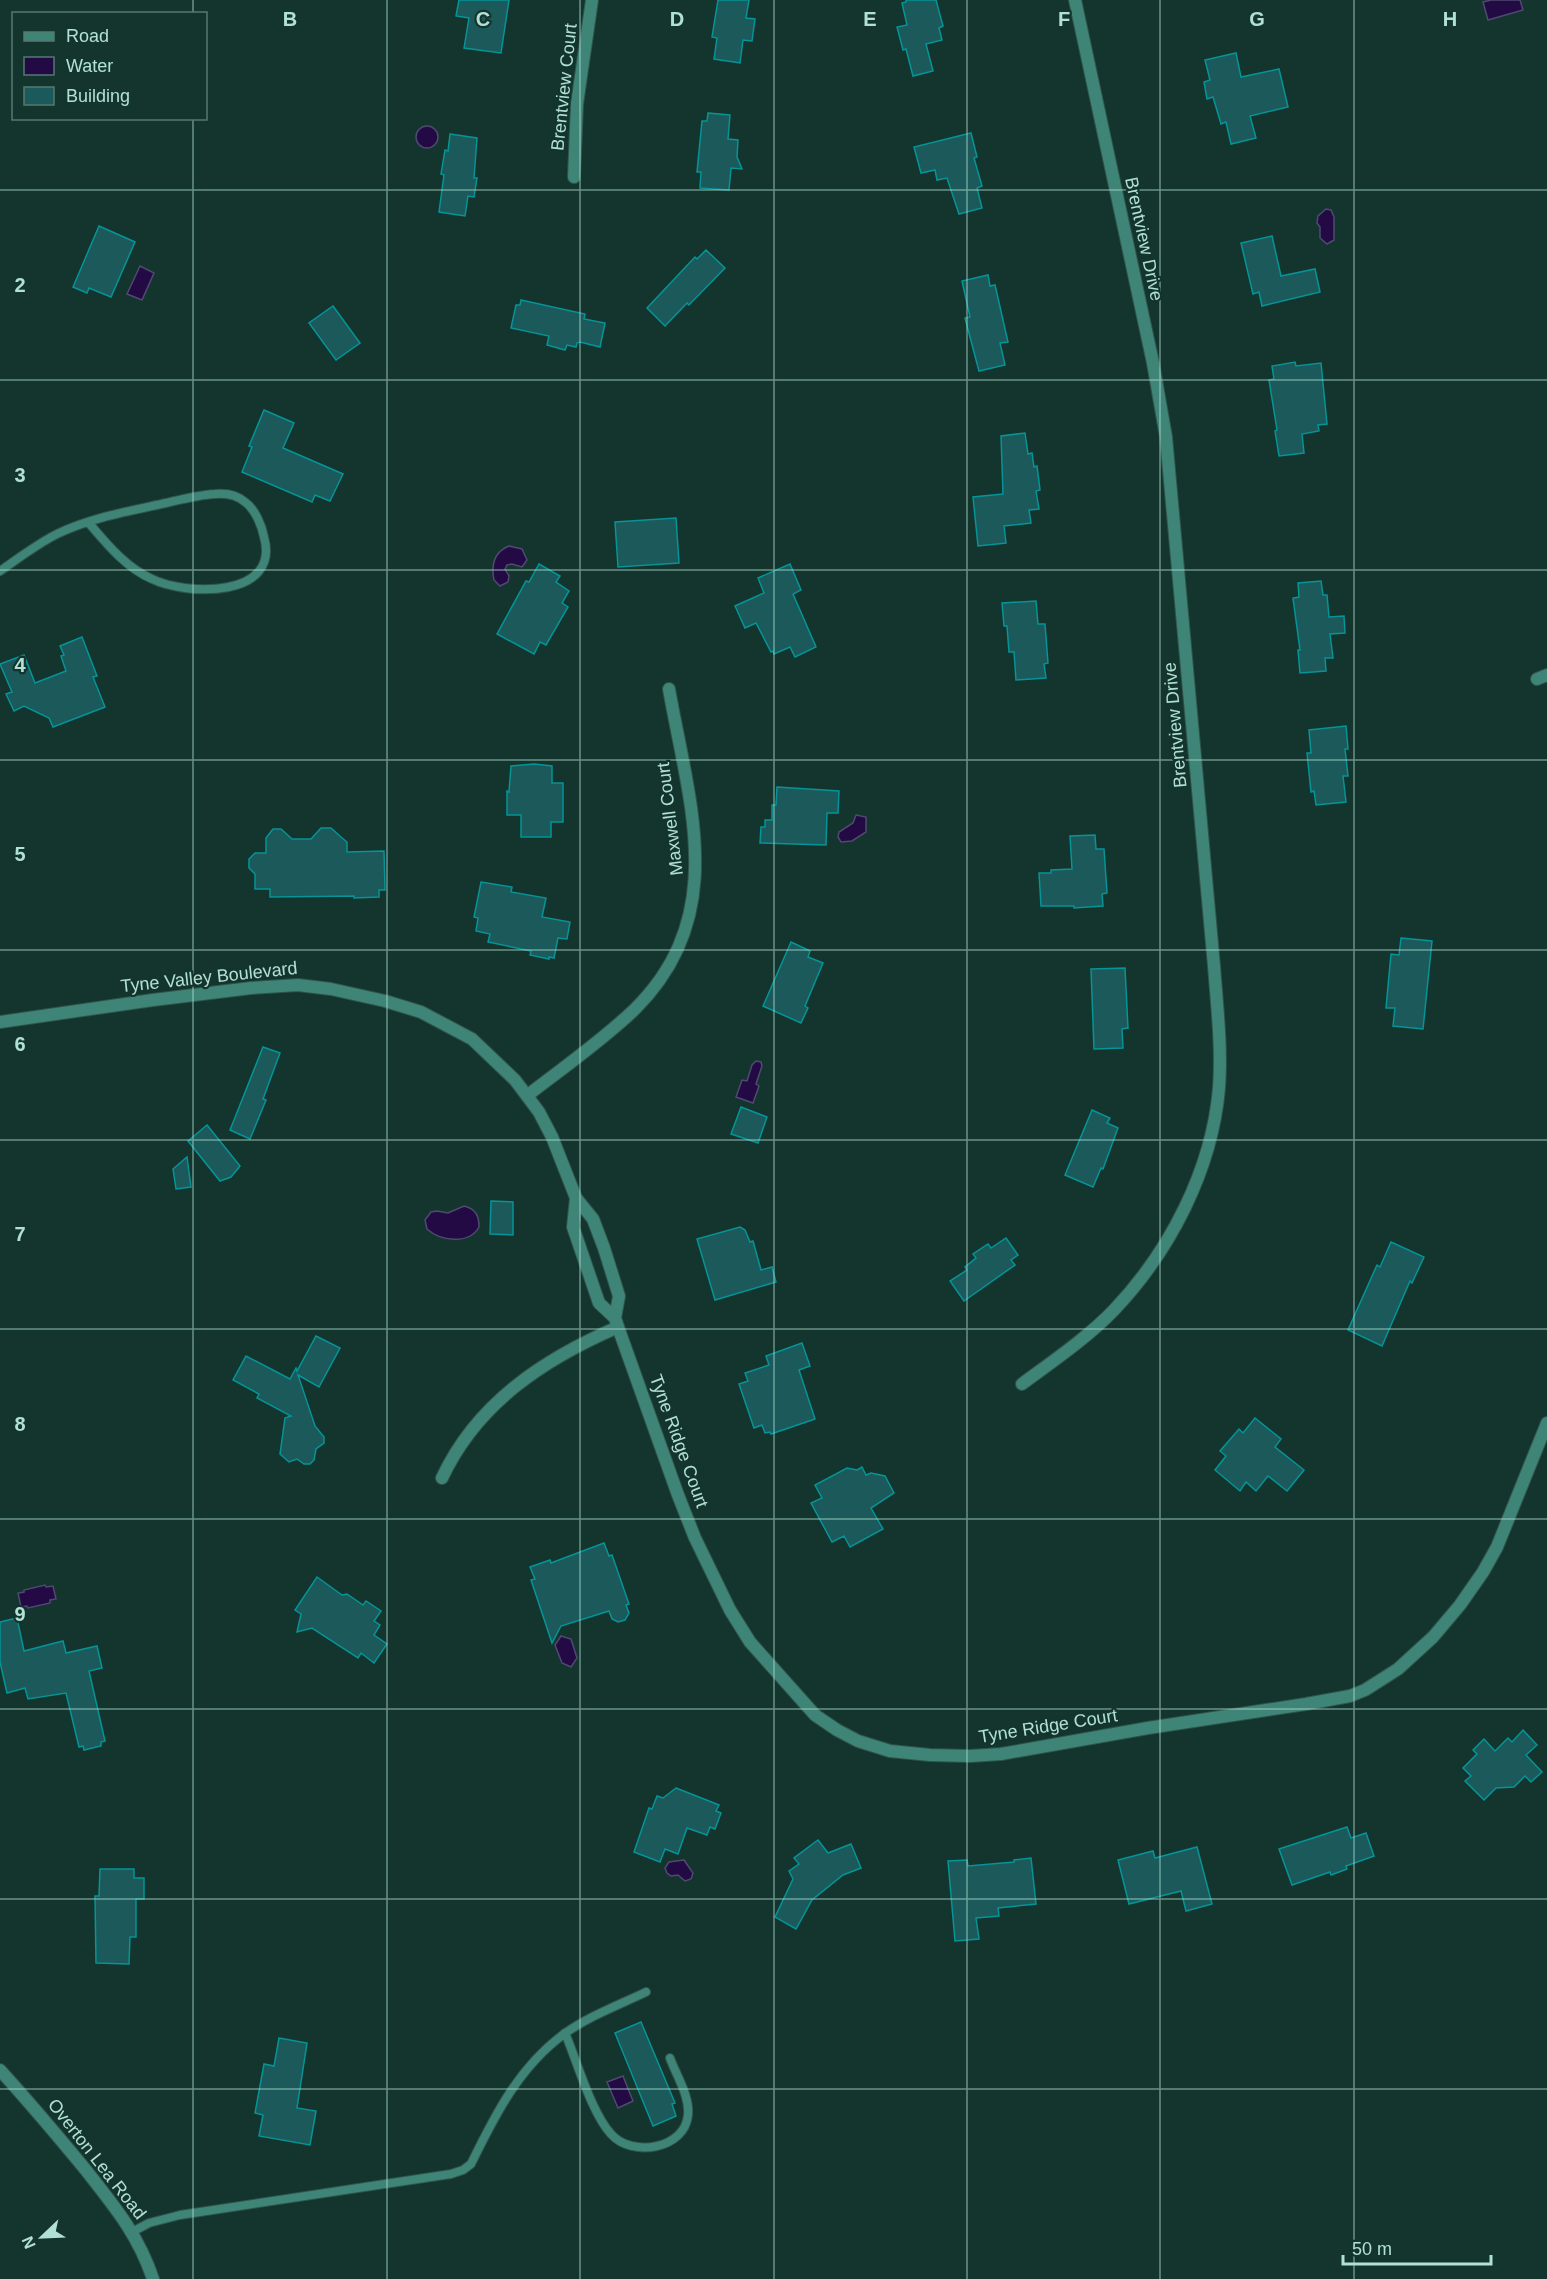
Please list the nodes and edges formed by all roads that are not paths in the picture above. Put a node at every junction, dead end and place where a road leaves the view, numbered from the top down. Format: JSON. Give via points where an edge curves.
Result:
{"nodes":[{"id":1,"x":592,"y":0,"type":"edge"},
{"id":2,"x":1075,"y":0,"type":"edge"},
{"id":3,"x":574,"y":177,"type":"dead end"},
{"id":4,"x":88,"y":522,"type":"junction"},
{"id":5,"x":0,"y":571,"type":"edge"},
{"id":6,"x":669,"y":689,"type":"dead end"},
{"id":7,"x":0,"y":1022,"type":"edge"},
{"id":8,"x":528,"y":1095,"type":"junction"},
{"id":9,"x":576,"y":1198,"type":"junction"},
{"id":10,"x":617,"y":1322,"type":"junction"},
{"id":11,"x":1022,"y":1384,"type":"dead end"},
{"id":12,"x":1547,"y":1423,"type":"edge"},
{"id":13,"x":442,"y":1478,"type":"dead end"},
{"id":14,"x":646,"y":1992,"type":"dead end"},
{"id":15,"x":565,"y":2033,"type":"junction"},
{"id":16,"x":670,"y":2058,"type":"dead end"},
{"id":17,"x":0,"y":2070,"type":"edge"},
{"id":18,"x":132,"y":2232,"type":"junction"},
{"id":19,"x":153,"y":2279,"type":"edge"}],
"edges":[{"from":1,"to":3,"type":"street","name":"Brentview Court","via":[[577,104]]},
{"from":2,"to":11,"type":"street","name":"Brentview Drive","via":[[1153,363],[1168,453],[1214,966],[1219,1086],[1201,1168],[1161,1250],[1114,1310]]},
{"from":4,"to":4,"type":"lane","via":[[191,498],[230,495],[250,507],[263,533],[266,559],[255,575],[243,583],[198,590],[178,588],[139,572]]},
{"from":4,"to":5,"type":"lane","via":[[57,534]]},
{"from":6,"to":8,"type":"street","name":"Maxwell Court","via":[[694,842],[695,890],[686,930],[667,969],[636,1008]]},
{"from":7,"to":8,"type":"street","name":"Tyne Valley Boulevard","via":[[218,992],[313,986],[385,1001],[450,1026],[472,1039]]},
{"from":8,"to":9,"type":"street","name":"Tyne Valley Boulevard","via":[[552,1137]]},
{"from":9,"to":10,"type":"street","name":"Tyne Valley Boulevard","via":[[593,1219],[604,1248],[619,1296]]},
{"from":9,"to":10,"type":"street","name":"Tyne Valley Boulevard","via":[[573,1227],[599,1303]]},
{"from":10,"to":12,"type":"street","name":"Tyne Ridge Court","via":[[678,1495],[729,1610],[750,1642],[815,1715],[858,1741],[890,1751],[1001,1754],[1306,1704],[1365,1690],[1398,1669],[1433,1637],[1483,1572]]},
{"from":10,"to":13,"type":"street","via":[[502,1397],[462,1440]]},
{"from":14,"to":15,"type":"lane"},
{"from":15,"to":16,"type":"lane","via":[[605,2126],[616,2140],[635,2147],[669,2141],[678,2136],[687,2121],[687,2100]]},
{"from":15,"to":18,"type":"lane","via":[[519,2078],[471,2164],[463,2170],[180,2215]]},
{"from":17,"to":18,"type":"street","name":"Overton Lea Road","via":[[43,2118]]},
{"from":18,"to":19,"type":"street","name":"Overton Lea Road"}]}
